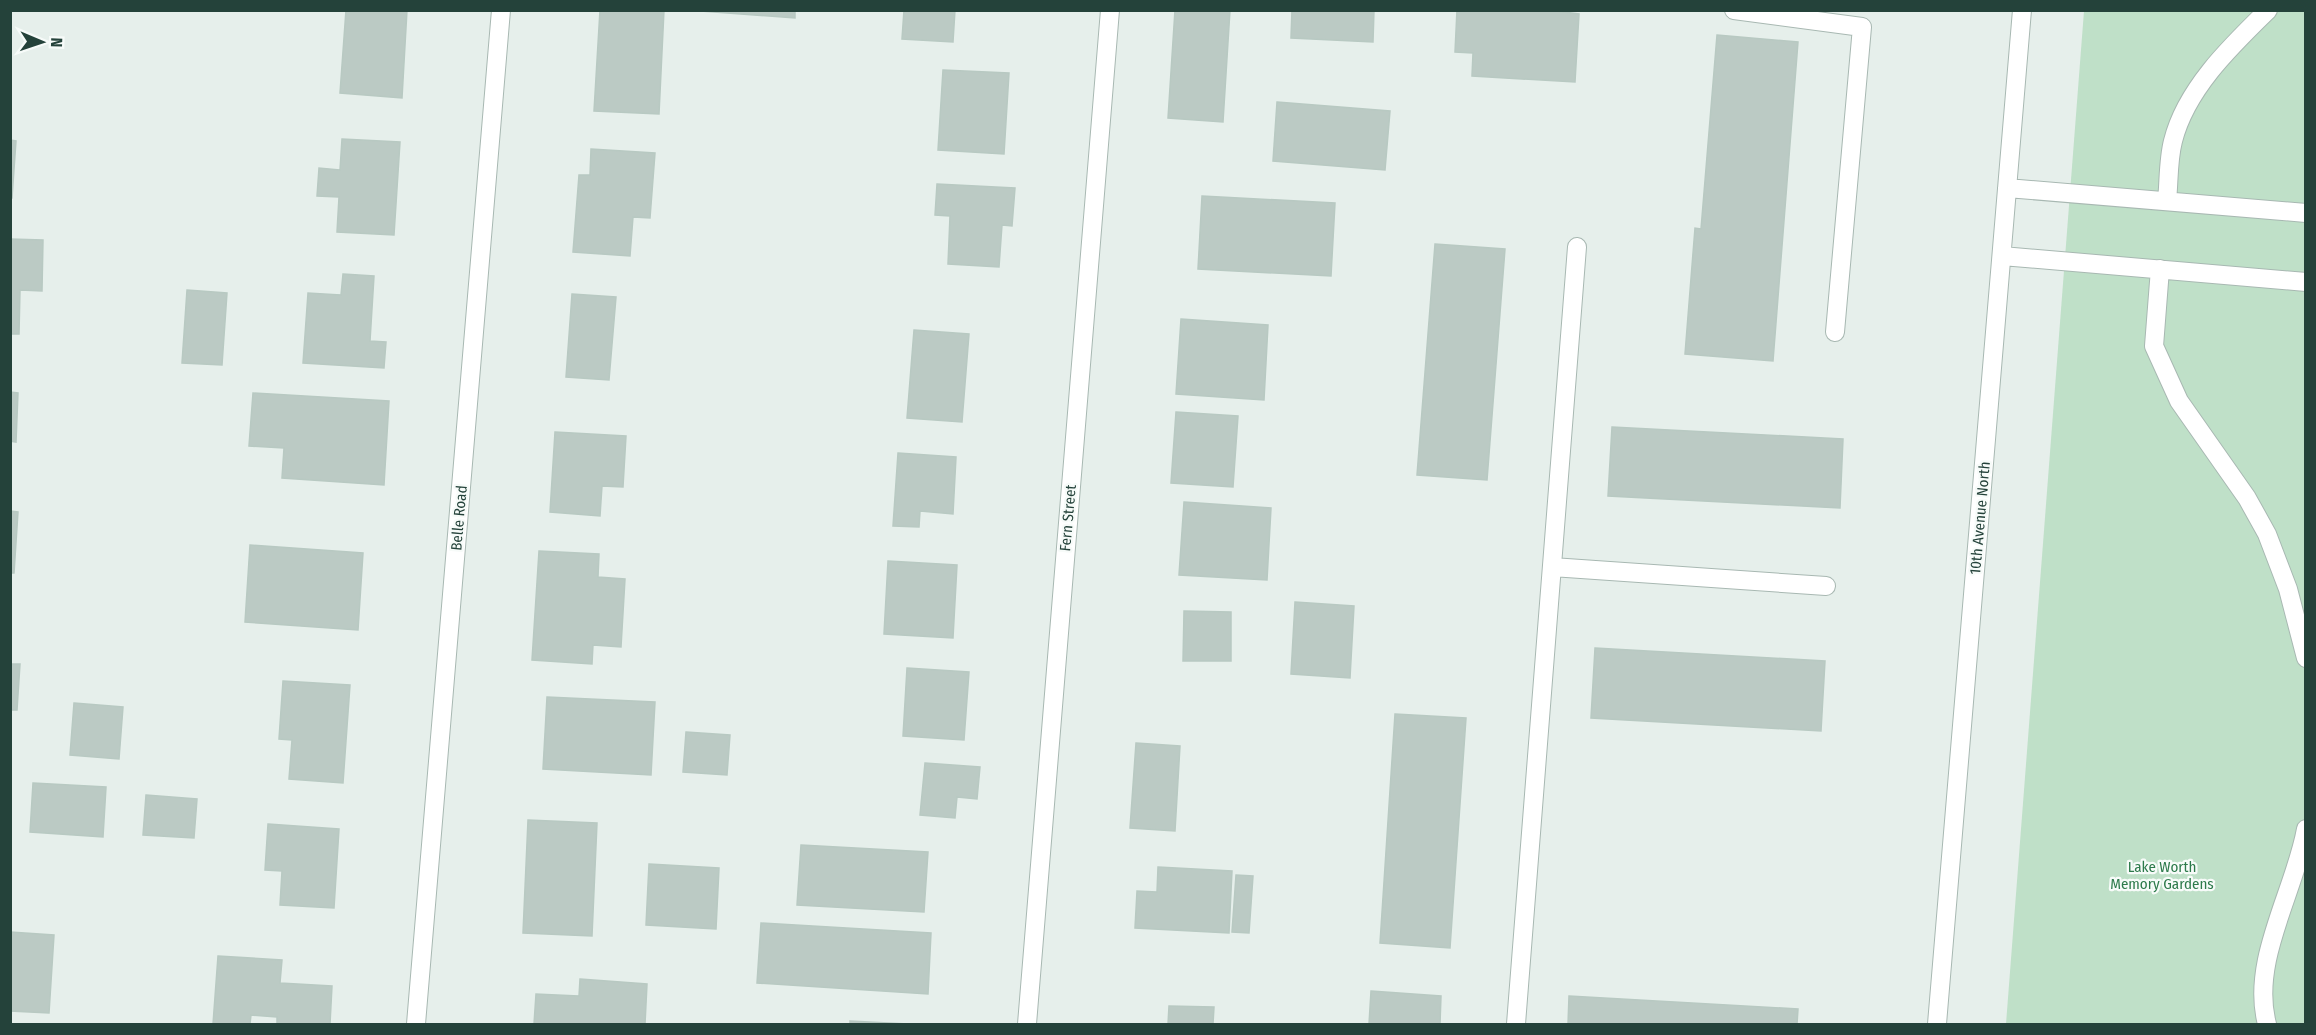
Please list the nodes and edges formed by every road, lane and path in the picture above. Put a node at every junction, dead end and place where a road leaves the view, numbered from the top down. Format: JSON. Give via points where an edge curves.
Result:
{"nodes":[{"id":1,"x":501,"y":10,"type":"edge"},
{"id":2,"x":1110,"y":10,"type":"edge"},
{"id":3,"x":1734,"y":10,"type":"edge"},
{"id":4,"x":2022,"y":10,"type":"edge"},
{"id":5,"x":2268,"y":10,"type":"edge"},
{"id":6,"x":2007,"y":188,"type":"junction"},
{"id":7,"x":2167,"y":201,"type":"junction"},
{"id":8,"x":2306,"y":213,"type":"edge"},
{"id":9,"x":1577,"y":247,"type":"dead end"},
{"id":10,"x":2002,"y":256,"type":"junction"},
{"id":11,"x":2160,"y":269,"type":"junction"},
{"id":12,"x":2306,"y":282,"type":"edge"},
{"id":13,"x":1835,"y":332,"type":"dead end"},
{"id":14,"x":1552,"y":567,"type":"junction"},
{"id":15,"x":1826,"y":586,"type":"dead end"},
{"id":16,"x":2306,"y":658,"type":"edge"},
{"id":17,"x":2306,"y":828,"type":"edge"},
{"id":18,"x":416,"y":1024,"type":"edge"},
{"id":19,"x":1027,"y":1024,"type":"edge"},
{"id":20,"x":1516,"y":1024,"type":"edge"},
{"id":21,"x":1937,"y":1024,"type":"edge"},
{"id":22,"x":2267,"y":1024,"type":"edge"}],
"edges":[{"from":1,"to":18,"type":"street","name":"Belle Road"},
{"from":2,"to":19,"type":"street","name":"Fern Street"},
{"from":3,"to":13,"type":"street","via":[[1862,27]]},
{"from":4,"to":6,"type":"street","name":"10th Avenue North"},
{"from":5,"to":7,"type":"street","via":[[2232,47],[2186,106],[2173,141]]},
{"from":6,"to":7,"type":"street"},
{"from":6,"to":10,"type":"street","name":"10th Avenue North"},
{"from":7,"to":8,"type":"street"},
{"from":9,"to":14,"type":"street"},
{"from":10,"to":11,"type":"street"},
{"from":10,"to":21,"type":"street","name":"10th Avenue North"},
{"from":11,"to":12,"type":"street"},
{"from":11,"to":16,"type":"street","via":[[2154,346],[2180,401],[2267,534],[2288,589]]},
{"from":14,"to":15,"type":"street"},
{"from":14,"to":20,"type":"street"},
{"from":17,"to":22,"type":"street","via":[[2262,985]]}]}
